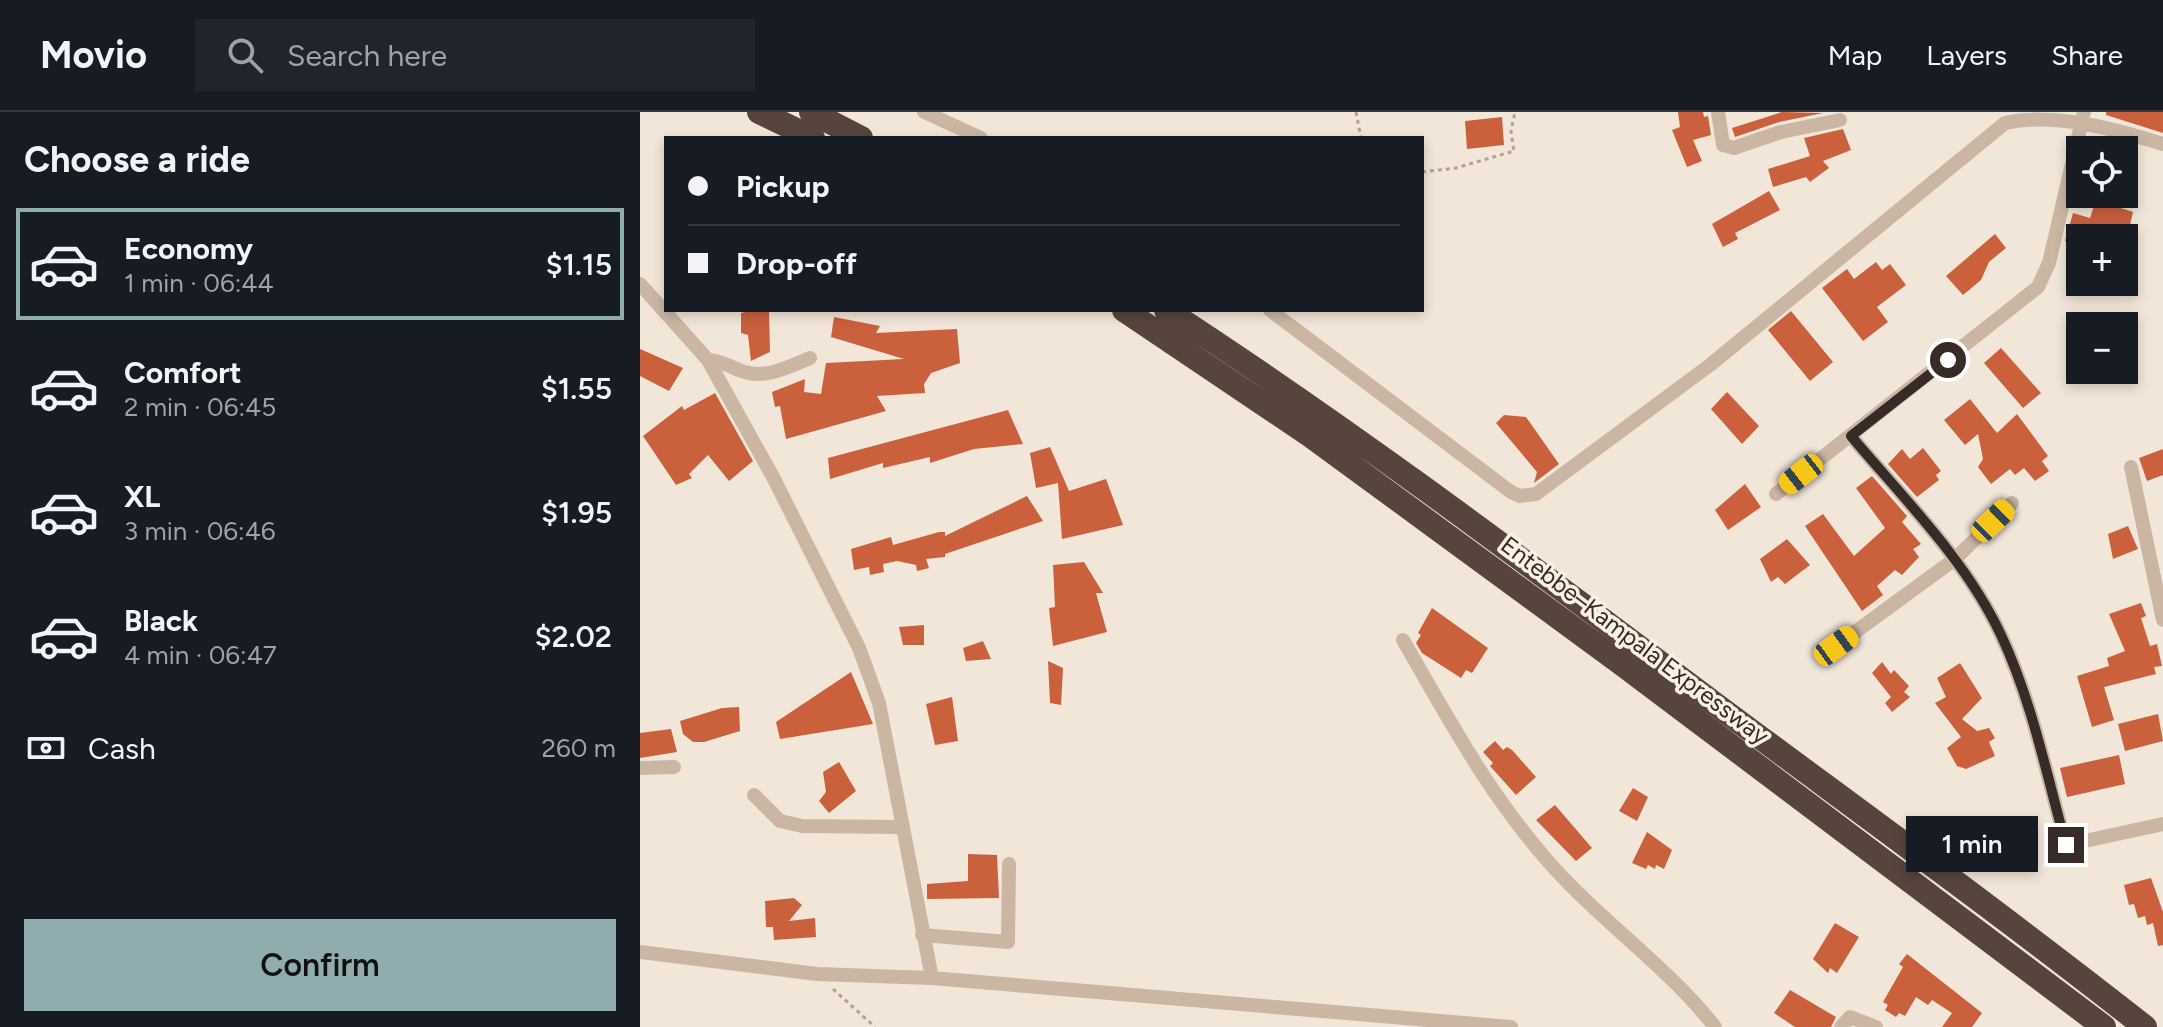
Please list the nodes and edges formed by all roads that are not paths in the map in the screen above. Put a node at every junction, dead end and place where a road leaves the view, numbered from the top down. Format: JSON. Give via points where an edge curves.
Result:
{"nodes":[{"id":1,"x":759,"y":112,"type":"edge"},
{"id":2,"x":811,"y":112,"type":"edge"},
{"id":3,"x":924,"y":112,"type":"edge"},
{"id":4,"x":1718,"y":112,"type":"edge"},
{"id":5,"x":2083,"y":115,"type":"edge"},
{"id":6,"x":1840,"y":120,"type":"dead end"},
{"id":7,"x":809,"y":136,"type":"edge"},
{"id":8,"x":857,"y":136,"type":"edge"},
{"id":9,"x":977,"y":136,"type":"edge"},
{"id":10,"x":2163,"y":144,"type":"edge"},
{"id":11,"x":640,"y":284,"type":"edge"},
{"id":12,"x":664,"y":311,"type":"edge"},
{"id":13,"x":665,"y":312,"type":"edge"},
{"id":14,"x":1127,"y":312,"type":"edge"},
{"id":15,"x":1169,"y":312,"type":"edge"},
{"id":16,"x":1273,"y":312,"type":"edge"},
{"id":17,"x":810,"y":358,"type":"dead end"},
{"id":18,"x":708,"y":360,"type":"junction"},
{"id":19,"x":1851,"y":436,"type":"junction"},
{"id":20,"x":2131,"y":467,"type":"dead end"},
{"id":21,"x":1776,"y":494,"type":"dead end"},
{"id":22,"x":2012,"y":503,"type":"dead end"},
{"id":23,"x":1955,"y":559,"type":"junction"},
{"id":24,"x":2163,"y":620,"type":"edge"},
{"id":25,"x":1403,"y":640,"type":"dead end"},
{"id":26,"x":1836,"y":646,"type":"dead end"},
{"id":27,"x":674,"y":767,"type":"dead end"},
{"id":28,"x":640,"y":768,"type":"edge"},
{"id":29,"x":754,"y":795,"type":"dead end"},
{"id":30,"x":2163,"y":824,"type":"edge"},
{"id":31,"x":901,"y":827,"type":"junction"},
{"id":32,"x":1009,"y":864,"type":"dead end"},
{"id":33,"x":922,"y":935,"type":"junction"},
{"id":34,"x":640,"y":952,"type":"edge"},
{"id":35,"x":932,"y":978,"type":"junction"},
{"id":36,"x":1511,"y":1027,"type":"edge"},
{"id":37,"x":1715,"y":1027,"type":"edge"},
{"id":38,"x":1841,"y":1027,"type":"edge"},
{"id":39,"x":1876,"y":1027,"type":"edge"},
{"id":40,"x":2104,"y":1027,"type":"edge"},
{"id":41,"x":2145,"y":1027,"type":"edge"}],
"edges":[{"from":1,"to":7,"type":"highway"},
{"from":2,"to":8,"type":"highway"},
{"from":3,"to":9,"type":"street"},
{"from":4,"to":6,"type":"street","via":[[1723,145],[1734,148]]},
{"from":5,"to":10,"type":"street"},
{"from":5,"to":16,"type":"street","via":[[2024,114],[2005,123],[1710,365],[1536,494],[1511,492]]},
{"from":5,"to":19,"type":"street","via":[[2049,263],[2038,287]]},
{"from":11,"to":12,"type":"street"},
{"from":13,"to":18,"type":"street"},
{"from":14,"to":40,"type":"highway","name":"Entebbe–Kampala Expressway","via":[[1324,445]]},
{"from":15,"to":41,"type":"highway","name":"Entebbe–Kampala Expressway","via":[[1286,387],[1493,535]]},
{"from":17,"to":18,"type":"street","via":[[751,374],[724,361]]},
{"from":18,"to":31,"type":"street","via":[[864,658],[879,703]]},
{"from":19,"to":21,"type":"street"},
{"from":19,"to":23,"type":"street"},
{"from":20,"to":24,"type":"street"},
{"from":22,"to":23,"type":"street"},
{"from":23,"to":26,"type":"street"},
{"from":23,"to":30,"type":"street","via":[[2001,635],[2034,727],[2066,845]]},
{"from":25,"to":37,"type":"street","via":[[1486,785],[1539,851]]},
{"from":27,"to":28,"type":"street"},
{"from":29,"to":31,"type":"street","via":[[780,821],[802,826]]},
{"from":31,"to":33,"type":"street"},
{"from":32,"to":33,"type":"street","via":[[1008,942]]},
{"from":33,"to":35,"type":"street"},
{"from":34,"to":35,"type":"street","via":[[817,974]]},
{"from":35,"to":36,"type":"street"},
{"from":38,"to":39,"type":"street","via":[[1850,1017]]}]}
